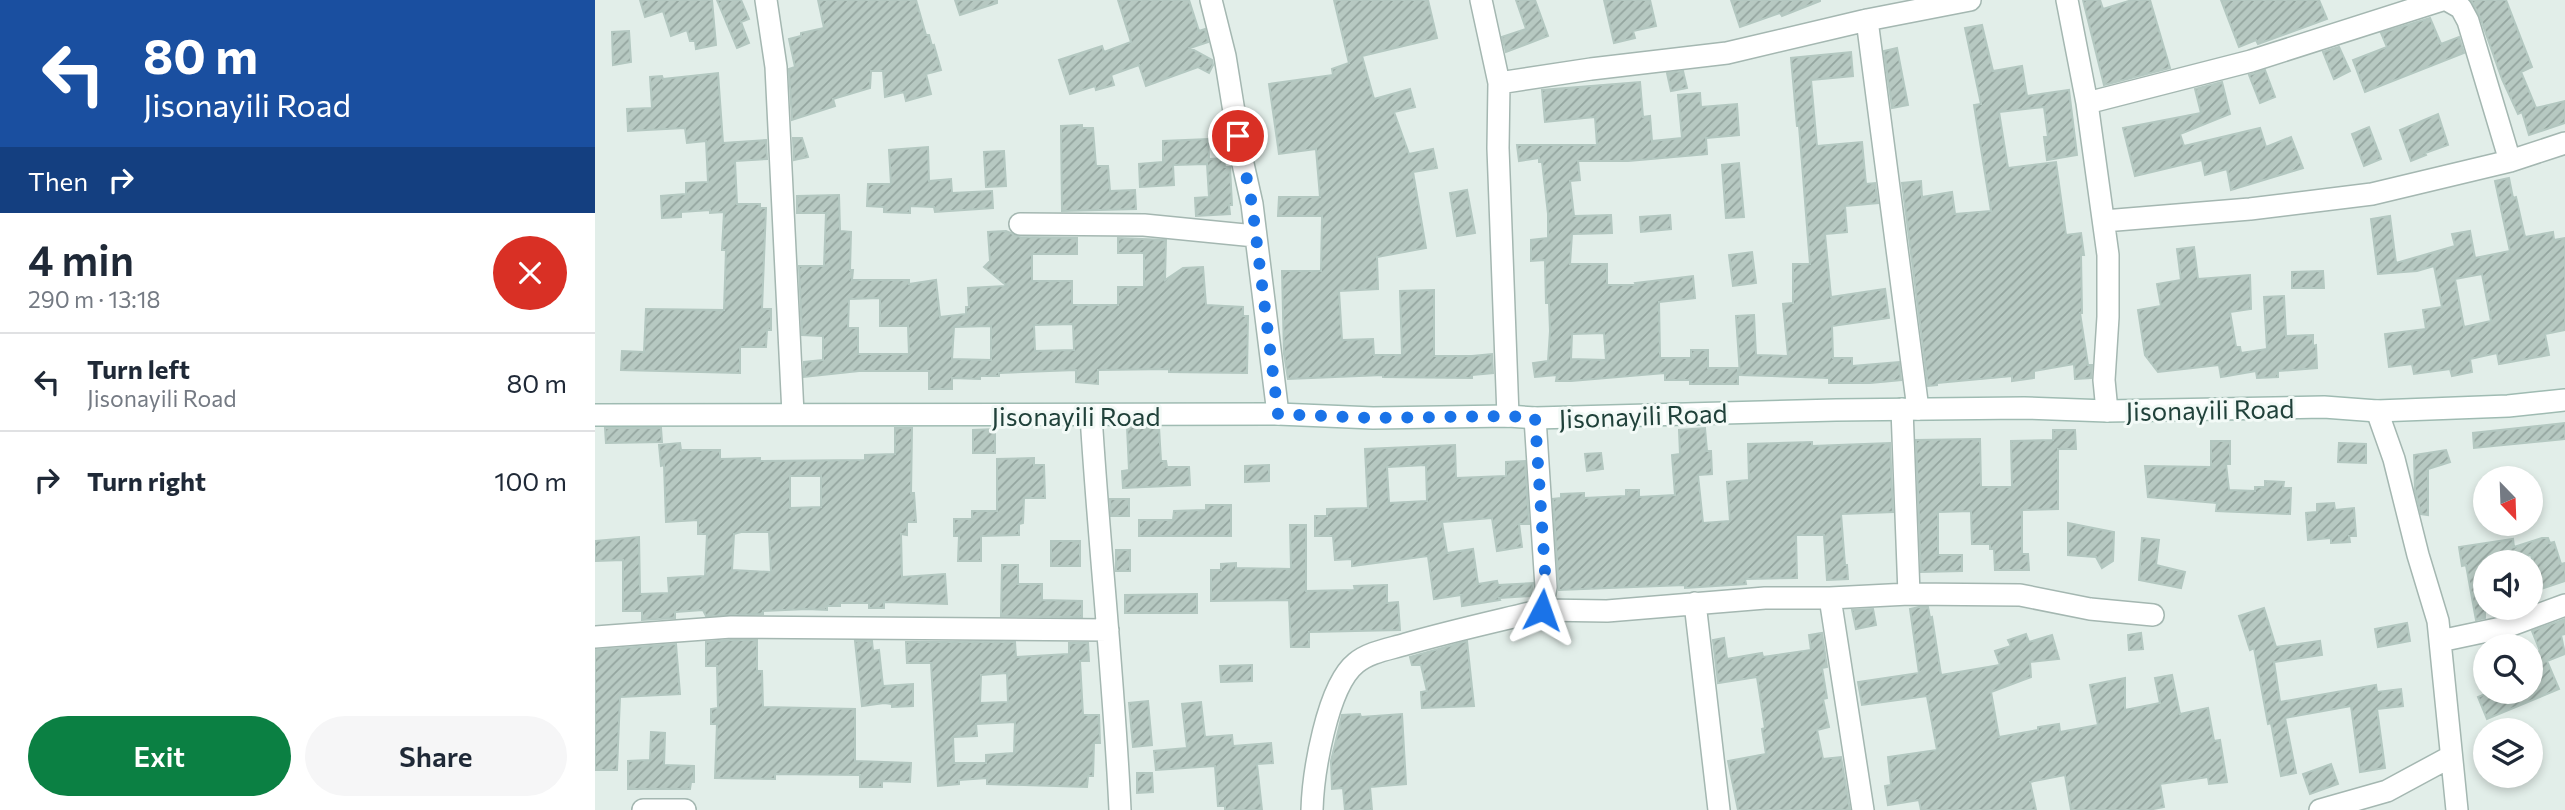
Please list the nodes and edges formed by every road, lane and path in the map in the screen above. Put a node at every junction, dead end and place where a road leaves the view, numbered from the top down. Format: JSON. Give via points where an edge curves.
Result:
{"nodes":[{"id":1,"x":766,"y":0,"type":"edge"},
{"id":2,"x":1211,"y":0,"type":"edge"},
{"id":3,"x":1481,"y":0,"type":"edge"},
{"id":4,"x":1970,"y":0,"type":"edge"},
{"id":5,"x":2067,"y":0,"type":"edge"},
{"id":6,"x":2444,"y":0,"type":"edge"},
{"id":7,"x":1913,"y":5,"type":"edge"},
{"id":8,"x":1867,"y":20,"type":"junction"},
{"id":9,"x":1499,"y":83,"type":"junction"},
{"id":10,"x":2087,"y":103,"type":"junction"},
{"id":11,"x":2565,"y":143,"type":"edge"},
{"id":12,"x":2511,"y":161,"type":"junction"},
{"id":13,"x":2104,"y":221,"type":"junction"},
{"id":14,"x":1020,"y":224,"type":"dead end"},
{"id":15,"x":1255,"y":236,"type":"junction"},
{"id":16,"x":2565,"y":400,"type":"edge"},
{"id":17,"x":1910,"y":409,"type":"junction"},
{"id":18,"x":2107,"y":411,"type":"junction"},
{"id":19,"x":2377,"y":411,"type":"junction"},
{"id":20,"x":793,"y":414,"type":"junction"},
{"id":21,"x":1278,"y":414,"type":"junction"},
{"id":22,"x":595,"y":415,"type":"edge"},
{"id":23,"x":1091,"y":415,"type":"junction"},
{"id":24,"x":1508,"y":416,"type":"junction"},
{"id":25,"x":1535,"y":418,"type":"junction"},
{"id":26,"x":1909,"y":594,"type":"junction"},
{"id":27,"x":1830,"y":598,"type":"junction"},
{"id":28,"x":1695,"y":603,"type":"junction"},
{"id":29,"x":2565,"y":605,"type":"edge"},
{"id":30,"x":1542,"y":610,"type":"junction"},
{"id":31,"x":2153,"y":615,"type":"dead end"},
{"id":32,"x":1108,"y":630,"type":"junction"},
{"id":33,"x":595,"y":636,"type":"edge"},
{"id":34,"x":2440,"y":641,"type":"junction"},
{"id":35,"x":2450,"y":757,"type":"junction"},
{"id":36,"x":2327,"y":809,"type":"edge"},
{"id":37,"x":643,"y":810,"type":"edge"},
{"id":38,"x":685,"y":810,"type":"edge"},
{"id":39,"x":1120,"y":810,"type":"edge"},
{"id":40,"x":1313,"y":810,"type":"edge"},
{"id":41,"x":1719,"y":810,"type":"edge"},
{"id":42,"x":1863,"y":810,"type":"edge"},
{"id":43,"x":2457,"y":810,"type":"edge"}],
"edges":[{"from":1,"to":20,"type":"street","via":[[776,67]]},
{"from":2,"to":15,"type":"street"},
{"from":3,"to":9,"type":"street"},
{"from":4,"to":7,"type":"street"},
{"from":5,"to":10,"type":"street"},
{"from":6,"to":10,"type":"street","via":[[2251,61]]},
{"from":6,"to":12,"type":"street","via":[[2461,8],[2469,21]]},
{"from":7,"to":8,"type":"street"},
{"from":8,"to":9,"type":"street","via":[[1727,53]]},
{"from":8,"to":17,"type":"street"},
{"from":9,"to":24,"type":"street"},
{"from":10,"to":13,"type":"street"},
{"from":11,"to":12,"type":"street"},
{"from":12,"to":13,"type":"street","via":[[2372,194]]},
{"from":13,"to":18,"type":"street"},
{"from":14,"to":15,"type":"street","via":[[1144,225]]},
{"from":15,"to":21,"type":"street"},
{"from":16,"to":19,"type":"street","name":"Jisonayili Road"},
{"from":17,"to":18,"type":"street","name":"Jisonayili Road"},
{"from":17,"to":25,"type":"street","name":"Jisonayili Road"},
{"from":17,"to":26,"type":"street"},
{"from":18,"to":19,"type":"street","name":"Jisonayili Road","via":[[2324,407]]},
{"from":19,"to":34,"type":"street"},
{"from":20,"to":22,"type":"street","name":"Jisonayili Road"},
{"from":20,"to":23,"type":"street","name":"Jisonayili Road"},
{"from":21,"to":23,"type":"street","name":"Jisonayili Road"},
{"from":21,"to":24,"type":"street","name":"Jisonayili Road"},
{"from":23,"to":32,"type":"street"},
{"from":24,"to":25,"type":"street","name":"Jisonayili Road"},
{"from":25,"to":30,"type":"street","via":[[1546,587]]},
{"from":26,"to":27,"type":"street"},
{"from":26,"to":31,"type":"street","via":[[2020,595],[2090,610]]},
{"from":27,"to":28,"type":"street"},
{"from":27,"to":42,"type":"street"},
{"from":28,"to":30,"type":"street","via":[[1607,611]]},
{"from":28,"to":41,"type":"street"},
{"from":29,"to":34,"type":"street","via":[[2506,626]]},
{"from":30,"to":40,"type":"street","via":[[1445,633],[1355,663],[1343,679],[1319,746]]},
{"from":32,"to":33,"type":"street","via":[[730,627]]},
{"from":32,"to":39,"type":"street"},
{"from":34,"to":35,"type":"street"},
{"from":35,"to":36,"type":"street","via":[[2387,791]]},
{"from":35,"to":43,"type":"street"},
{"from":37,"to":38,"type":"street"}]}
